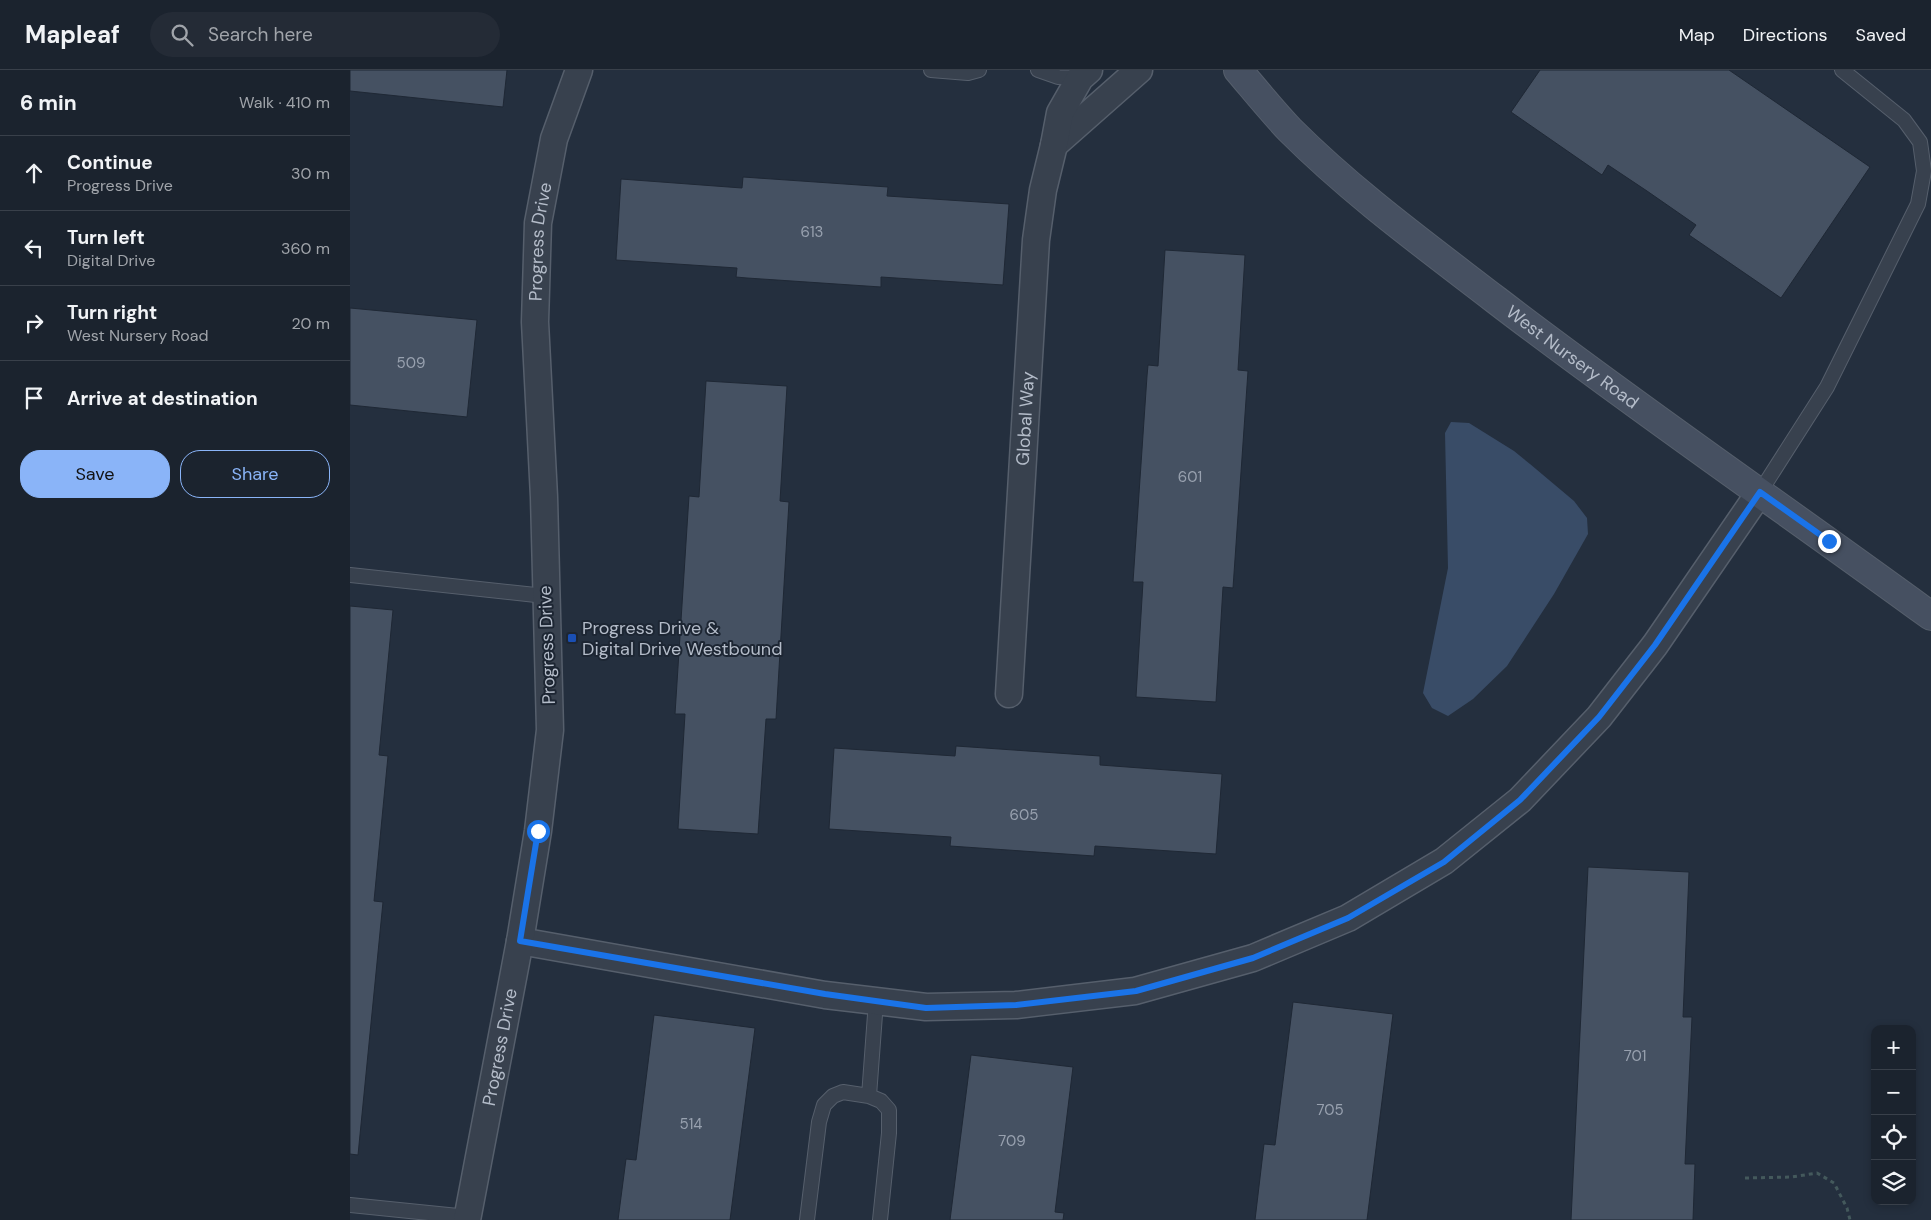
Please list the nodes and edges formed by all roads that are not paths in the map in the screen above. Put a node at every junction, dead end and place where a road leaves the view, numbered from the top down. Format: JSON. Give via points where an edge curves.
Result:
{"nodes":[{"id":1,"x":579,"y":70,"type":"edge"},
{"id":2,"x":931,"y":70,"type":"edge"},
{"id":3,"x":979,"y":70,"type":"edge"},
{"id":4,"x":1038,"y":70,"type":"edge"},
{"id":5,"x":1139,"y":70,"type":"edge"},
{"id":6,"x":1238,"y":70,"type":"edge"},
{"id":7,"x":1842,"y":70,"type":"edge"},
{"id":8,"x":1085,"y":74,"type":"edge"},
{"id":9,"x":1054,"y":145,"type":"junction"},
{"id":10,"x":1760,"y":492,"type":"junction"},
{"id":11,"x":350,"y":575,"type":"edge"},
{"id":12,"x":546,"y":596,"type":"junction"},
{"id":13,"x":1931,"y":616,"type":"edge"},
{"id":14,"x":1009,"y":694,"type":"dead end"},
{"id":15,"x":520,"y":941,"type":"junction"},
{"id":16,"x":876,"y":1001,"type":"junction"},
{"id":17,"x":869,"y":1096,"type":"junction"},
{"id":18,"x":350,"y":1205,"type":"edge"},
{"id":19,"x":467,"y":1219,"type":"edge"},
{"id":20,"x":807,"y":1220,"type":"edge"},
{"id":21,"x":880,"y":1220,"type":"edge"}],
"edges":[{"from":1,"to":12,"type":"street","name":"Progress Drive","via":[[554,139],[538,223],[535,322]]},
{"from":2,"to":3,"type":"lane","via":[[968,73]]},
{"from":4,"to":8,"type":"lane","via":[[1058,77]]},
{"from":5,"to":9,"type":"street"},
{"from":6,"to":10,"type":"main road","name":"West Nursery Road","via":[[1290,130],[1364,196],[1587,370]]},
{"from":7,"to":10,"type":"lane","via":[[1904,120],[1920,142],[1923,179],[1918,204],[1827,387]]},
{"from":8,"to":9,"type":"street","name":"Global Way","via":[[1060,113]]},
{"from":9,"to":14,"type":"street","name":"Global Way","via":[[1036,240]]},
{"from":10,"to":13,"type":"main road","name":"West Nursery Road"},
{"from":10,"to":16,"type":"street","via":[[1649,652],[1599,717],[1520,800],[1444,862],[1348,918],[1253,958],[1136,991],[1016,1005],[926,1008]]},
{"from":11,"to":12,"type":"lane"},
{"from":12,"to":15,"type":"street","name":"Progress Drive","via":[[550,730]]},
{"from":15,"to":16,"type":"street"},
{"from":15,"to":19,"type":"street","name":"Progress Drive"},
{"from":16,"to":17,"type":"lane"},
{"from":17,"to":20,"type":"lane","via":[[843,1092],[824,1105],[818,1122]]},
{"from":17,"to":21,"type":"lane","via":[[881,1101],[889,1110]]},
{"from":18,"to":19,"type":"lane"}]}
